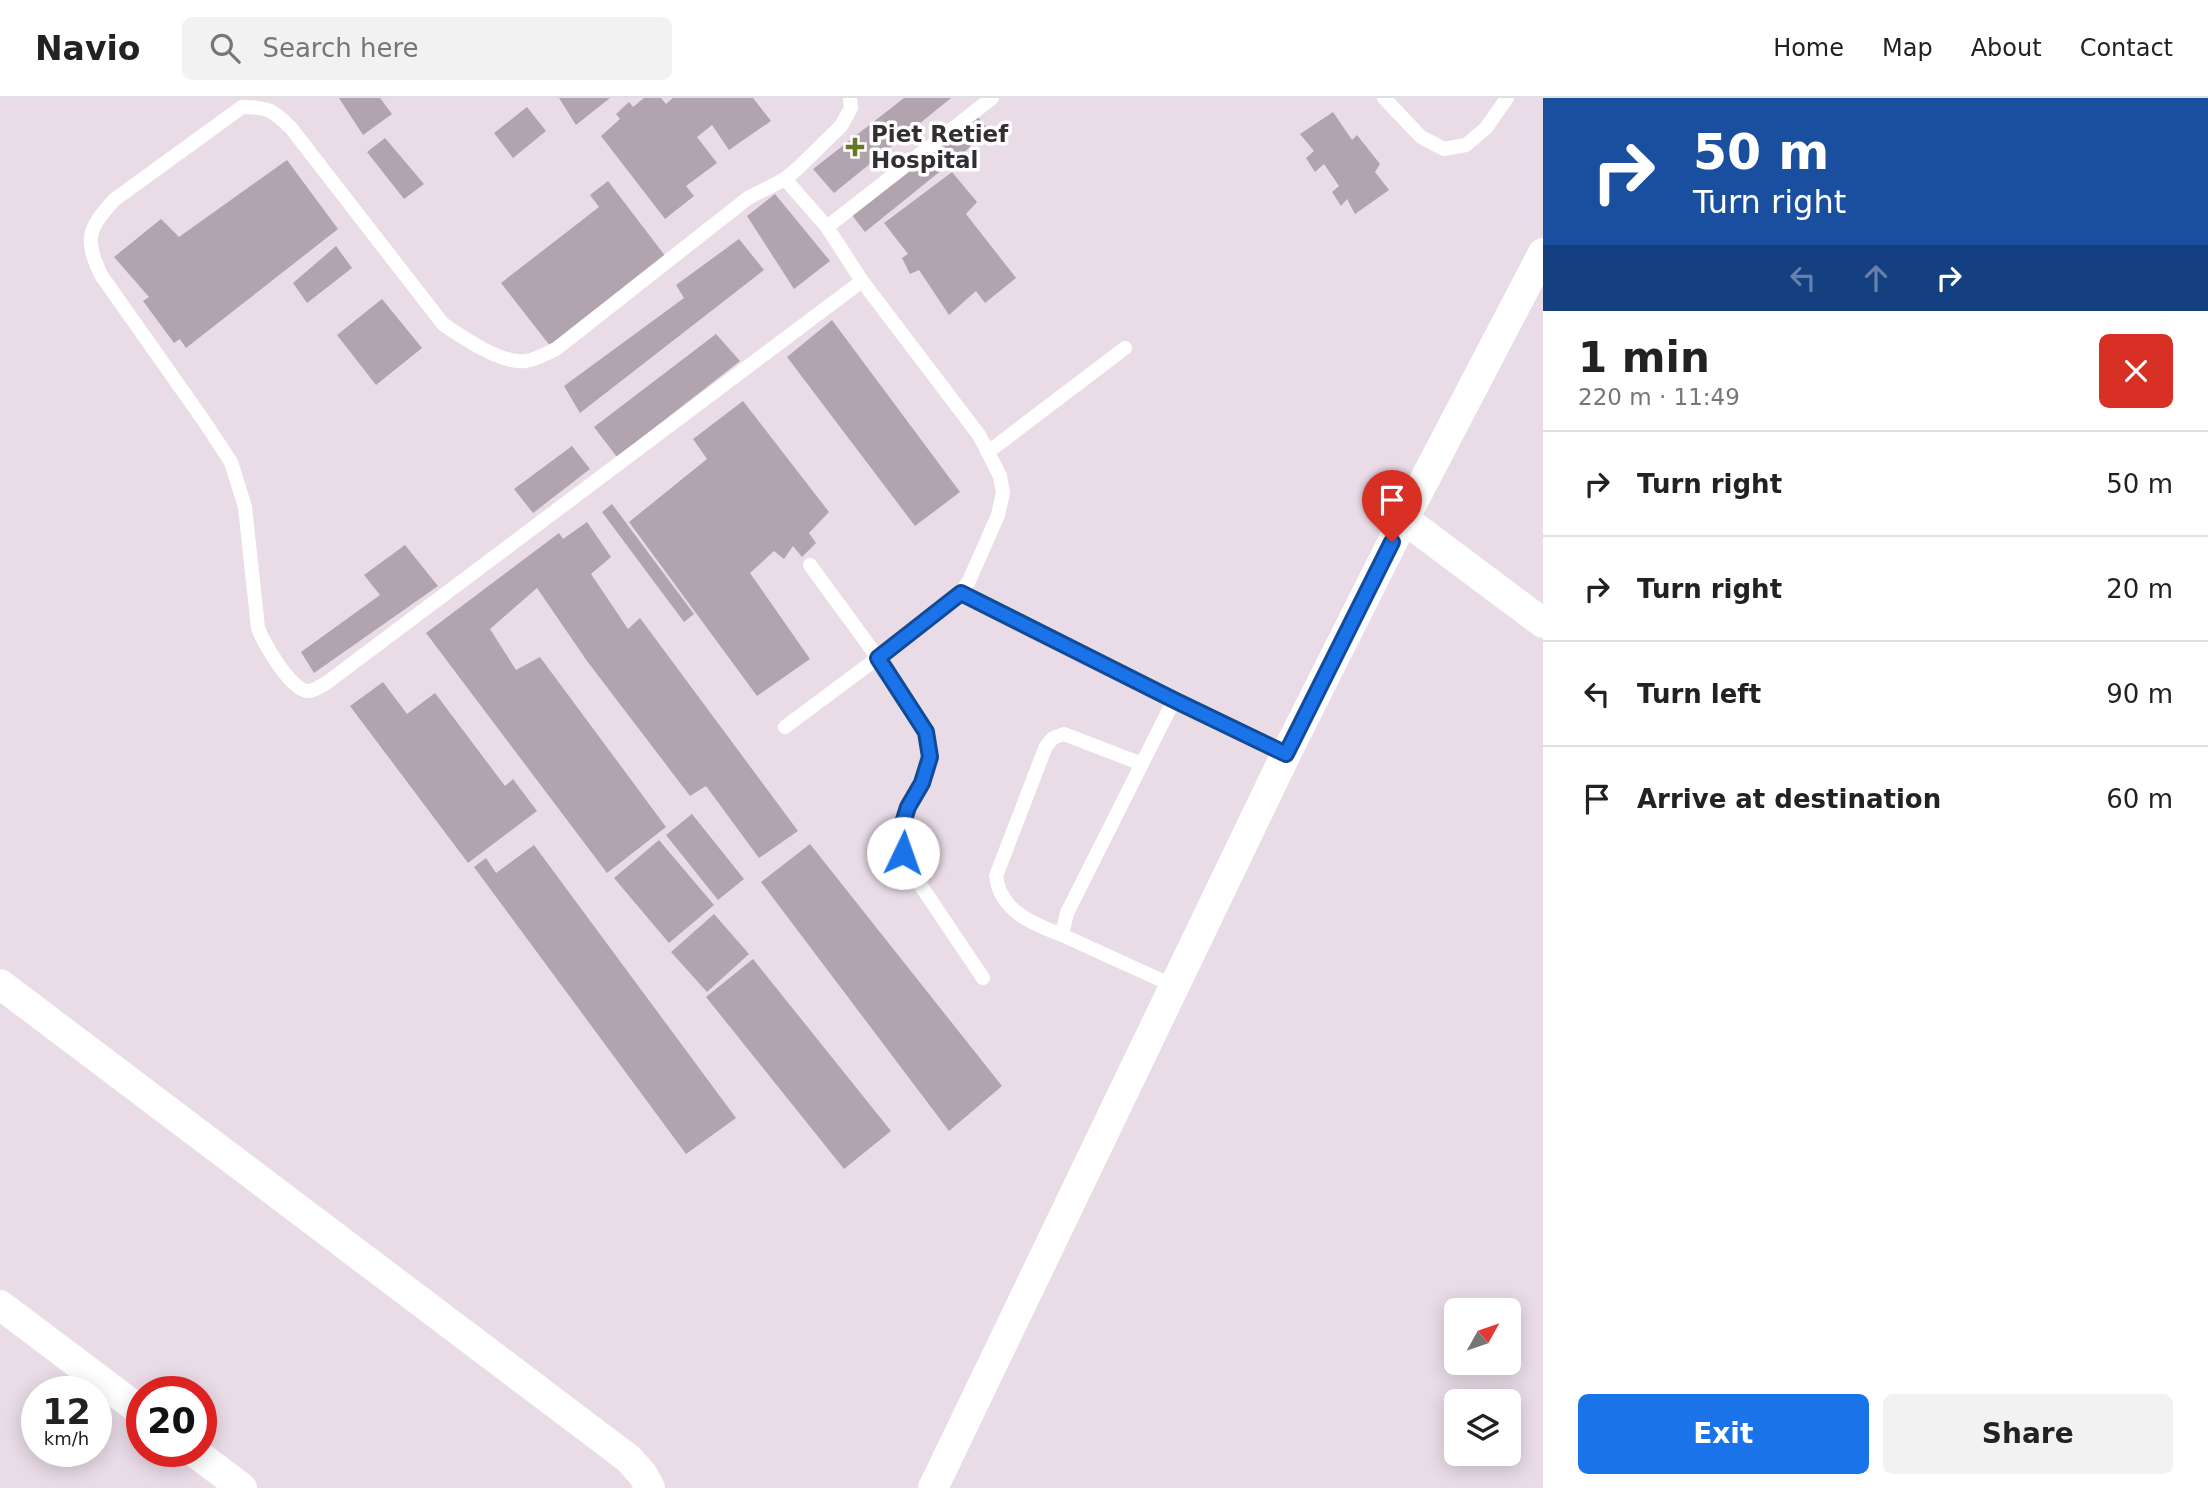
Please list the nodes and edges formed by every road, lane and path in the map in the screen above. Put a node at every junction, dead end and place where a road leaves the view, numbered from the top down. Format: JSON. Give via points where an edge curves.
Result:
{"nodes":[{"id":1,"x":850,"y":98,"type":"edge"},
{"id":2,"x":992,"y":98,"type":"edge"},
{"id":3,"x":1384,"y":98,"type":"edge"},
{"id":4,"x":1507,"y":98,"type":"edge"},
{"id":5,"x":261,"y":102,"type":"edge"},
{"id":6,"x":785,"y":178,"type":"junction"},
{"id":7,"x":827,"y":227,"type":"junction"},
{"id":8,"x":1543,"y":253,"type":"edge"},
{"id":9,"x":862,"y":281,"type":"junction"},
{"id":10,"x":1125,"y":348,"type":"dead end"},
{"id":11,"x":988,"y":452,"type":"junction"},
{"id":12,"x":1404,"y":519,"type":"junction"},
{"id":13,"x":810,"y":565,"type":"dead end"},
{"id":14,"x":961,"y":593,"type":"junction"},
{"id":15,"x":1543,"y":623,"type":"edge"},
{"id":16,"x":878,"y":658,"type":"junction"},
{"id":17,"x":1174,"y":700,"type":"junction"},
{"id":18,"x":785,"y":727,"type":"dead end"},
{"id":19,"x":1286,"y":754,"type":"junction"},
{"id":20,"x":1142,"y":764,"type":"junction"},
{"id":21,"x":1062,"y":935,"type":"junction"},
{"id":22,"x":983,"y":978,"type":"dead end"},
{"id":23,"x":0,"y":984,"type":"edge"},
{"id":24,"x":1174,"y":986,"type":"junction"},
{"id":25,"x":0,"y":1305,"type":"edge"},
{"id":26,"x":126,"y":1400,"type":"edge"},
{"id":27,"x":214,"y":1467,"type":"edge"},
{"id":28,"x":242,"y":1488,"type":"edge"},
{"id":29,"x":650,"y":1488,"type":"edge"},
{"id":30,"x":933,"y":1488,"type":"edge"}],
"edges":[{"from":1,"to":6,"type":"lane","via":[[851,108],[841,126]]},
{"from":2,"to":7,"type":"lane"},
{"from":3,"to":4,"type":"lane","via":[[1421,137],[1444,149],[1466,145],[1486,128]]},
{"from":5,"to":6,"type":"lane","via":[[291,128],[443,324],[495,355],[524,362],[556,349],[748,198]]},
{"from":5,"to":9,"type":"lane","via":[[242,107],[114,200],[95,225],[90,251],[101,275],[231,462],[245,507],[258,628],[264,644],[302,690],[325,684]]},
{"from":6,"to":7,"type":"lane"},
{"from":7,"to":9,"type":"lane"},
{"from":8,"to":12,"type":"street"},
{"from":9,"to":11,"type":"lane"},
{"from":10,"to":11,"type":"lane"},
{"from":11,"to":14,"type":"lane","via":[[1003,493],[998,514]]},
{"from":12,"to":15,"type":"street"},
{"from":12,"to":19,"type":"street"},
{"from":13,"to":16,"type":"lane"},
{"from":14,"to":16,"type":"lane"},
{"from":14,"to":17,"type":"lane"},
{"from":16,"to":18,"type":"lane"},
{"from":16,"to":22,"type":"lane","via":[[926,732],[930,757],[901,829],[903,853]]},
{"from":17,"to":19,"type":"lane"},
{"from":17,"to":20,"type":"lane"},
{"from":19,"to":24,"type":"street"},
{"from":20,"to":21,"type":"lane","via":[[1067,913]]},
{"from":20,"to":21,"type":"lane","via":[[1064,734],[1046,746],[996,876],[997,888],[1018,914]]},
{"from":21,"to":24,"type":"lane"},
{"from":23,"to":29,"type":"street","via":[[629,1459]]},
{"from":24,"to":30,"type":"street"},
{"from":25,"to":26,"type":"street"},
{"from":27,"to":28,"type":"street"}]}
